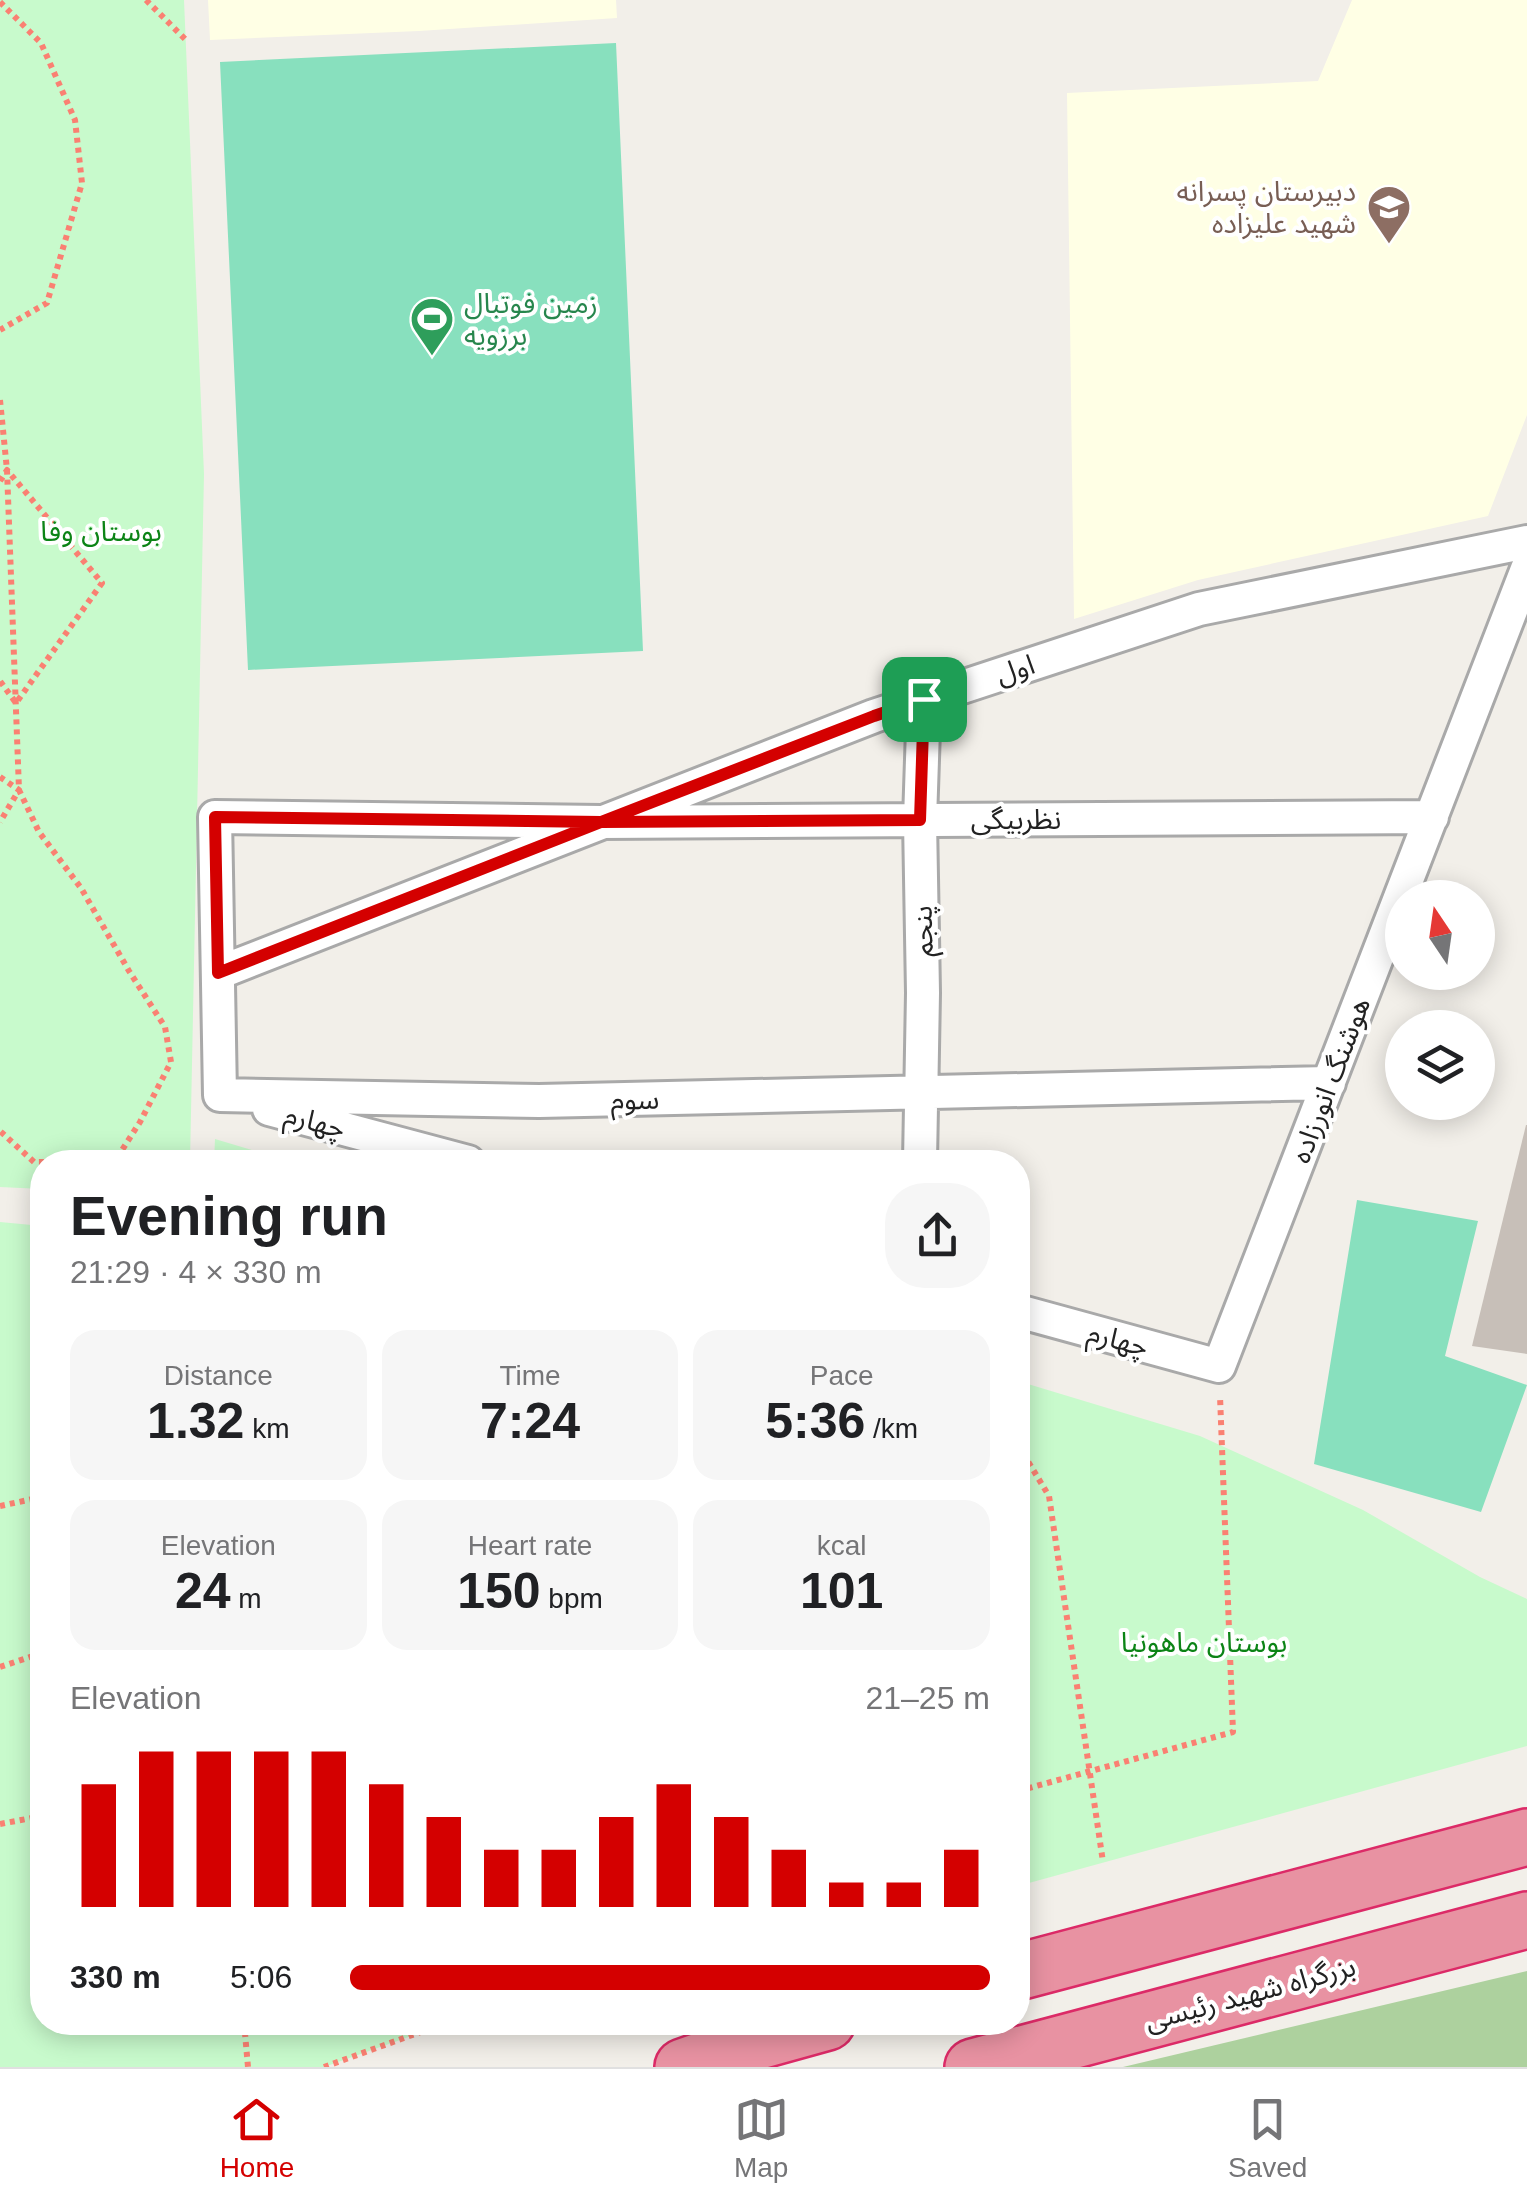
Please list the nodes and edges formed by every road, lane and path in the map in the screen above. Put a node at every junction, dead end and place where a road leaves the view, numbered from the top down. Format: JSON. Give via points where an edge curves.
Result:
{"nodes":[{"id":1,"x":146,"y":0,"type":"edge"},
{"id":2,"x":0,"y":2,"type":"edge"},
{"id":3,"x":186,"y":39,"type":"dead end"},
{"id":4,"x":0,"y":330,"type":"edge"},
{"id":5,"x":0,"y":400,"type":"edge"},
{"id":6,"x":7,"y":470,"type":"junction"},
{"id":7,"x":0,"y":480,"type":"edge"},
{"id":8,"x":1527,"y":542,"type":"edge"},
{"id":9,"x":1527,"y":570,"type":"edge"},
{"id":10,"x":0,"y":681,"type":"edge"},
{"id":11,"x":924,"y":699,"type":"junction"},
{"id":12,"x":16,"y":703,"type":"junction"},
{"id":13,"x":0,"y":776,"type":"edge"},
{"id":14,"x":19,"y":790,"type":"junction"},
{"id":15,"x":1432,"y":817,"type":"junction"},
{"id":16,"x":920,"y":820,"type":"junction"},
{"id":17,"x":0,"y":822,"type":"edge"},
{"id":18,"x":601,"y":822,"type":"junction"},
{"id":19,"x":218,"y":973,"type":"junction"},
{"id":20,"x":1329,"y":1083,"type":"junction"},
{"id":21,"x":922,"y":1092,"type":"junction"},
{"id":22,"x":220,"y":1095,"type":"junction"},
{"id":23,"x":0,"y":1131,"type":"edge"},
{"id":24,"x":123,"y":1150,"type":"edge"},
{"id":25,"x":424,"y":1150,"type":"edge"},
{"id":26,"x":920,"y":1150,"type":"edge"},
{"id":27,"x":30,"y":1158,"type":"edge"},
{"id":28,"x":1030,"y":1315,"type":"edge"},
{"id":29,"x":1219,"y":1366,"type":"junction"},
{"id":30,"x":1030,"y":1465,"type":"edge"},
{"id":31,"x":30,"y":1500,"type":"edge"},
{"id":32,"x":0,"y":1506,"type":"edge"},
{"id":33,"x":30,"y":1656,"type":"edge"},
{"id":34,"x":0,"y":1667,"type":"edge"},
{"id":35,"x":1090,"y":1771,"type":"junction"},
{"id":36,"x":1030,"y":1788,"type":"edge"},
{"id":37,"x":30,"y":1818,"type":"edge"},
{"id":38,"x":0,"y":1824,"type":"edge"},
{"id":39,"x":1527,"y":1837,"type":"edge"},
{"id":40,"x":1103,"y":1862,"type":"dead end"},
{"id":41,"x":1527,"y":1920,"type":"edge"},
{"id":42,"x":1030,"y":1969,"type":"edge"},
{"id":43,"x":245,"y":2035,"type":"edge"},
{"id":44,"x":412,"y":2035,"type":"edge"},
{"id":45,"x":780,"y":2035,"type":"edge"},
{"id":46,"x":248,"y":2067,"type":"edge"},
{"id":47,"x":324,"y":2067,"type":"edge"},
{"id":48,"x":683,"y":2067,"type":"edge"},
{"id":49,"x":973,"y":2067,"type":"edge"}],
"edges":[{"from":1,"to":3,"type":"path"},
{"from":2,"to":4,"type":"path","via":[[48,58],[75,120],[82,184],[47,303]]},
{"from":5,"to":6,"type":"path"},
{"from":6,"to":7,"type":"path"},
{"from":6,"to":12,"type":"path"},
{"from":6,"to":12,"type":"path","via":[[102,582]]},
{"from":8,"to":11,"type":"street","name":"اول","via":[[1199,610]]},
{"from":9,"to":15,"type":"street","name":"هوشنگ انورزاده"},
{"from":10,"to":12,"type":"path"},
{"from":11,"to":16,"type":"street","name":"پنجم"},
{"from":11,"to":18,"type":"street","name":"اول"},
{"from":12,"to":14,"type":"path"},
{"from":13,"to":14,"type":"path"},
{"from":14,"to":17,"type":"path"},
{"from":14,"to":24,"type":"path","via":[[39,832],[166,1027],[171,1062]]},
{"from":15,"to":16,"type":"street","name":"نظربیگی"},
{"from":15,"to":20,"type":"street","name":"هوشنگ انورزاده"},
{"from":16,"to":18,"type":"street","name":"نظربیگی"},
{"from":16,"to":21,"type":"street","name":"پنجم"},
{"from":18,"to":19,"type":"street"},
{"from":18,"to":19,"type":"street","name":"اول","via":[[215,817]]},
{"from":19,"to":22,"type":"street"},
{"from":20,"to":21,"type":"street","name":"سوم"},
{"from":20,"to":29,"type":"street","name":"هوشنگ انورزاده"},
{"from":21,"to":22,"type":"street","name":"سوم","via":[[539,1101]]},
{"from":21,"to":26,"type":"street","name":"پنجم"},
{"from":22,"to":25,"type":"street","name":"چهارم"},
{"from":23,"to":27,"type":"path"},
{"from":28,"to":29,"type":"street","name":"چهارم"},
{"from":29,"to":35,"type":"path","via":[[1232,1732]]},
{"from":30,"to":35,"type":"path","via":[[1049,1496]]},
{"from":31,"to":32,"type":"path"},
{"from":33,"to":34,"type":"path"},
{"from":35,"to":36,"type":"path"},
{"from":35,"to":40,"type":"path"},
{"from":37,"to":38,"type":"path"},
{"from":39,"to":42,"type":"highway"},
{"from":41,"to":49,"type":"highway","name":"بزرگراه شهید رئیسی"},
{"from":43,"to":46,"type":"path"},
{"from":44,"to":47,"type":"path"},
{"from":45,"to":48,"type":"highway"}]}
